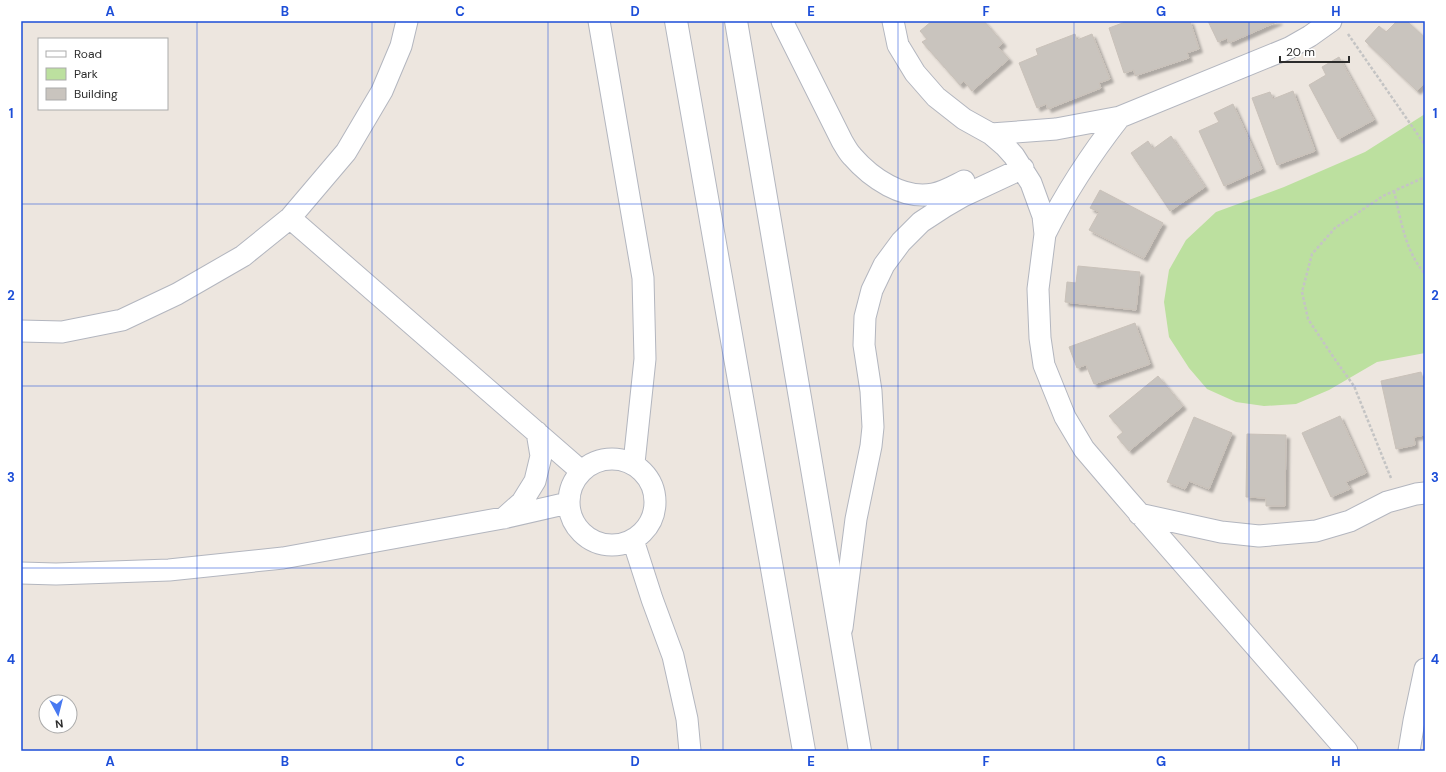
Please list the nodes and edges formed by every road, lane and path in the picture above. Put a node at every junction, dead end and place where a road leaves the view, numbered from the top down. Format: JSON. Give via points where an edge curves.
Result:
{"nodes":[{"id":1,"x":407,"y":21,"type":"edge"},
{"id":2,"x":599,"y":21,"type":"edge"},
{"id":3,"x":676,"y":21,"type":"edge"},
{"id":4,"x":736,"y":21,"type":"edge"},
{"id":5,"x":782,"y":21,"type":"edge"},
{"id":6,"x":893,"y":21,"type":"edge"},
{"id":7,"x":1337,"y":24,"type":"edge"},
{"id":8,"x":1120,"y":117,"type":"junction"},
{"id":9,"x":991,"y":134,"type":"junction"},
{"id":10,"x":1425,"y":145,"type":"edge"},
{"id":11,"x":1018,"y":162,"type":"junction"},
{"id":12,"x":1425,"y":177,"type":"edge"},
{"id":13,"x":1394,"y":191,"type":"junction"},
{"id":14,"x":925,"y":195,"type":"junction"},
{"id":15,"x":932,"y":214,"type":"junction"},
{"id":16,"x":290,"y":218,"type":"junction"},
{"id":17,"x":1045,"y":234,"type":"junction"},
{"id":18,"x":1425,"y":274,"type":"edge"},
{"id":19,"x":21,"y":331,"type":"edge"},
{"id":20,"x":537,"y":432,"type":"junction"},
{"id":21,"x":634,"y":463,"type":"junction"},
{"id":22,"x":581,"y":471,"type":"junction"},
{"id":23,"x":1425,"y":493,"type":"edge"},
{"id":24,"x":1400,"y":498,"type":"junction"},
{"id":25,"x":568,"y":503,"type":"junction"},
{"id":26,"x":1139,"y":514,"type":"junction"},
{"id":27,"x":503,"y":518,"type":"junction"},
{"id":28,"x":633,"y":540,"type":"junction"},
{"id":29,"x":21,"y":573,"type":"edge"},
{"id":30,"x":841,"y":636,"type":"junction"},
{"id":31,"x":1425,"y":669,"type":"edge"},
{"id":32,"x":690,"y":751,"type":"edge"},
{"id":33,"x":804,"y":751,"type":"edge"},
{"id":34,"x":860,"y":751,"type":"edge"},
{"id":35,"x":1347,"y":751,"type":"edge"},
{"id":36,"x":1409,"y":751,"type":"edge"}],
"edges":[{"from":1,"to":16,"type":"street","via":[[401,46],[382,91],[346,152]]},
{"from":2,"to":21,"type":"street","via":[[643,278],[645,359]]},
{"from":3,"to":33,"type":"main road"},
{"from":4,"to":30,"type":"main road"},
{"from":5,"to":14,"type":"street","via":[[851,155],[876,178],[901,191]]},
{"from":6,"to":9,"type":"street","via":[[898,46],[915,73],[936,97],[964,119]]},
{"from":7,"to":8,"type":"street","via":[[1289,48]]},
{"from":7,"to":10,"type":"path"},
{"from":8,"to":9,"type":"street","via":[[1056,129]]},
{"from":8,"to":17,"type":"street","via":[[1079,173]]},
{"from":9,"to":11,"type":"street"},
{"from":11,"to":14,"type":"street","via":[[946,190]]},
{"from":11,"to":15,"type":"street"},
{"from":11,"to":17,"type":"street","via":[[1038,199]]},
{"from":12,"to":13,"type":"path"},
{"from":13,"to":18,"type":"path","via":[[1406,242]]},
{"from":13,"to":24,"type":"path","via":[[1335,228],[1312,254],[1302,292],[1308,319],[1354,386]]},
{"from":14,"to":15,"type":"street"},
{"from":15,"to":30,"type":"street","via":[[901,242],[884,264],[872,290],[865,317],[864,345],[873,427],[856,519]]},
{"from":16,"to":19,"type":"street","via":[[243,256],[177,294],[122,320],[62,332]]},
{"from":16,"to":20,"type":"street"},
{"from":17,"to":26,"type":"street","via":[[1038,296],[1044,366],[1065,417],[1084,448]]},
{"from":20,"to":22,"type":"street"},
{"from":20,"to":27,"type":"street","via":[[541,456],[535,481],[522,502]]},
{"from":21,"to":22,"type":"street","via":[[615,458],[597,460]]},
{"from":21,"to":28,"type":"street","via":[[648,475],[656,492],[656,511],[647,528]]},
{"from":22,"to":25,"type":"street","via":[[571,486]]},
{"from":23,"to":24,"type":"street"},
{"from":24,"to":26,"type":"street","via":[[1350,521],[1316,531],[1258,536],[1221,532]]},
{"from":25,"to":27,"type":"street"},
{"from":25,"to":28,"type":"street","via":[[572,520],[583,535],[598,544],[616,546]]},
{"from":26,"to":35,"type":"street"},
{"from":27,"to":29,"type":"street","via":[[283,558],[169,570]]},
{"from":28,"to":32,"type":"street","via":[[673,656],[687,719]]},
{"from":30,"to":34,"type":"main road"},
{"from":31,"to":36,"type":"street"}]}
